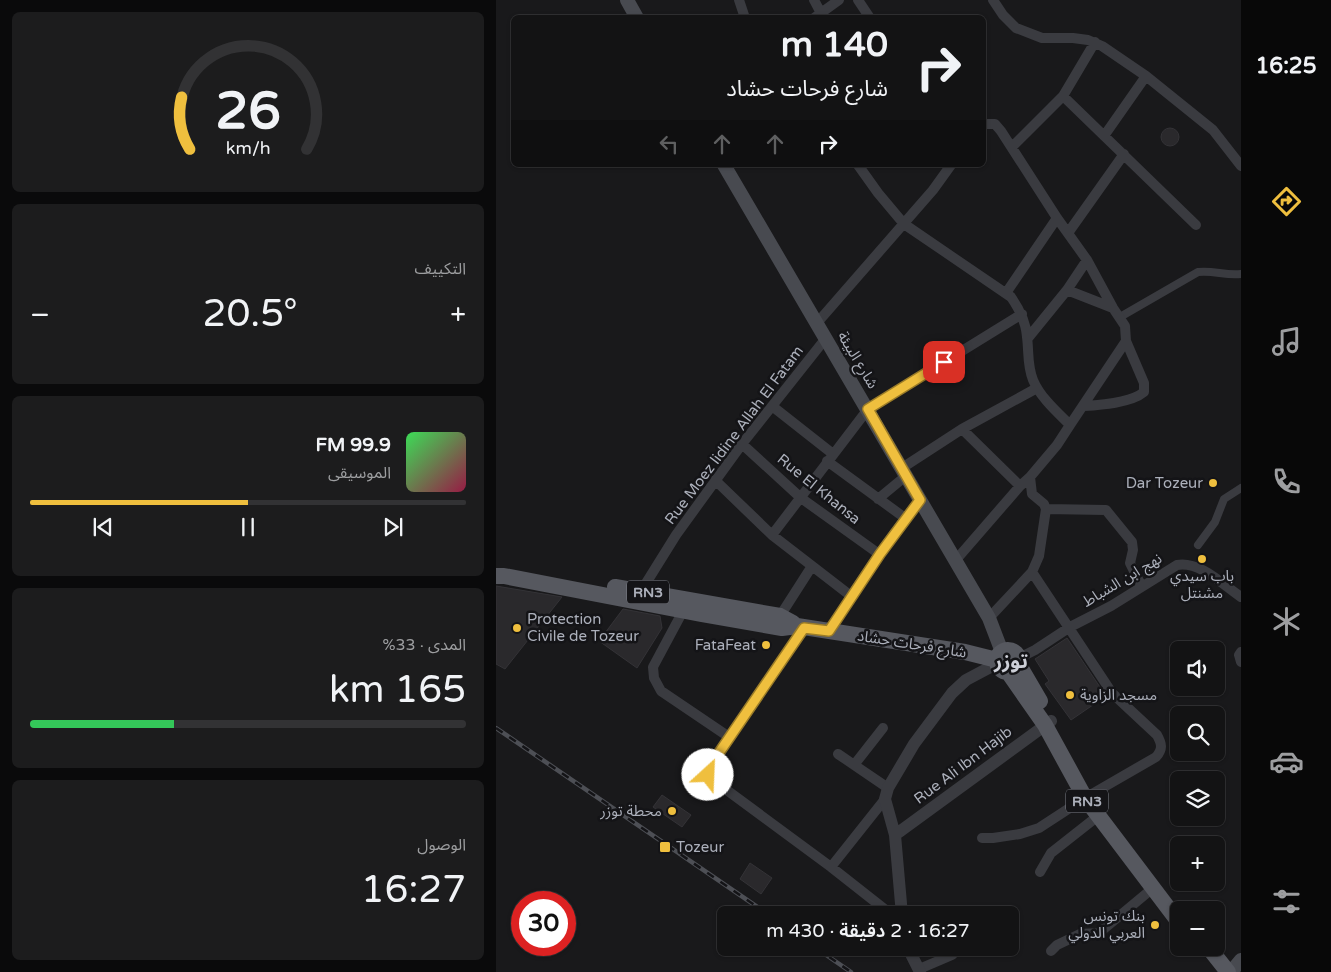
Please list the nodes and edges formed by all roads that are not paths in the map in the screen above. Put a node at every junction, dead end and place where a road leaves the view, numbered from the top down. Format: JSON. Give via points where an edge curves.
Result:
{"nodes":[{"id":1,"x":627,"y":0,"type":"edge"},
{"id":2,"x":740,"y":0,"type":"edge"},
{"id":3,"x":814,"y":0,"type":"edge"},
{"id":4,"x":839,"y":0,"type":"edge"},
{"id":5,"x":858,"y":0,"type":"edge"},
{"id":6,"x":993,"y":0,"type":"edge"},
{"id":7,"x":635,"y":15,"type":"edge"},
{"id":8,"x":744,"y":15,"type":"edge"},
{"id":9,"x":820,"y":15,"type":"edge"},
{"id":10,"x":821,"y":15,"type":"edge"},
{"id":11,"x":868,"y":15,"type":"edge"},
{"id":12,"x":1096,"y":42,"type":"junction"},
{"id":13,"x":1146,"y":76,"type":"junction"},
{"id":14,"x":1063,"y":96,"type":"junction"},
{"id":15,"x":986,"y":124,"type":"edge"},
{"id":16,"x":1104,"y":136,"type":"junction"},
{"id":17,"x":1012,"y":147,"type":"junction"},
{"id":18,"x":1124,"y":154,"type":"junction"},
{"id":19,"x":1241,"y":166,"type":"edge"},
{"id":20,"x":725,"y":167,"type":"edge"},
{"id":21,"x":859,"y":167,"type":"edge"},
{"id":22,"x":946,"y":167,"type":"edge"},
{"id":23,"x":1057,"y":218,"type":"junction"},
{"id":24,"x":904,"y":224,"type":"junction"},
{"id":25,"x":1196,"y":225,"type":"dead end"},
{"id":26,"x":1068,"y":233,"type":"junction"},
{"id":27,"x":1087,"y":260,"type":"junction"},
{"id":28,"x":1238,"y":274,"type":"edge"},
{"id":29,"x":1067,"y":290,"type":"junction"},
{"id":30,"x":1006,"y":293,"type":"junction"},
{"id":31,"x":1113,"y":308,"type":"junction"},
{"id":32,"x":1022,"y":314,"type":"junction"},
{"id":33,"x":1120,"y":317,"type":"junction"},
{"id":34,"x":817,"y":323,"type":"junction"},
{"id":35,"x":826,"y":338,"type":"junction"},
{"id":36,"x":1028,"y":338,"type":"junction"},
{"id":37,"x":1126,"y":341,"type":"junction"},
{"id":38,"x":1037,"y":388,"type":"junction"},
{"id":39,"x":772,"y":406,"type":"junction"},
{"id":40,"x":1084,"y":406,"type":"junction"},
{"id":41,"x":868,"y":409,"type":"junction"},
{"id":42,"x":1070,"y":425,"type":"junction"},
{"id":43,"x":962,"y":429,"type":"junction"},
{"id":44,"x":742,"y":444,"type":"junction"},
{"id":45,"x":830,"y":458,"type":"junction"},
{"id":46,"x":904,"y":471,"type":"junction"},
{"id":47,"x":1030,"y":476,"type":"junction"},
{"id":48,"x":716,"y":480,"type":"junction"},
{"id":49,"x":1020,"y":486,"type":"junction"},
{"id":50,"x":1241,"y":488,"type":"edge"},
{"id":51,"x":801,"y":498,"type":"junction"},
{"id":52,"x":878,"y":499,"type":"junction"},
{"id":53,"x":920,"y":500,"type":"junction"},
{"id":54,"x":1046,"y":509,"type":"junction"},
{"id":55,"x":905,"y":518,"type":"junction"},
{"id":56,"x":772,"y":535,"type":"junction"},
{"id":57,"x":1198,"y":545,"type":"dead end"},
{"id":58,"x":880,"y":554,"type":"junction"},
{"id":59,"x":955,"y":561,"type":"junction"},
{"id":60,"x":812,"y":566,"type":"junction"},
{"id":61,"x":496,"y":568,"type":"edge"},
{"id":62,"x":1032,"y":572,"type":"junction"},
{"id":63,"x":496,"y":576,"type":"edge"},
{"id":64,"x":1141,"y":585,"type":"junction"},
{"id":65,"x":1240,"y":594,"type":"edge"},
{"id":66,"x":638,"y":596,"type":"junction"},
{"id":67,"x":851,"y":596,"type":"junction"},
{"id":68,"x":703,"y":608,"type":"junction"},
{"id":69,"x":683,"y":611,"type":"junction"},
{"id":70,"x":780,"y":616,"type":"junction"},
{"id":71,"x":989,"y":618,"type":"junction"},
{"id":72,"x":800,"y":627,"type":"junction"},
{"id":73,"x":1070,"y":627,"type":"junction"},
{"id":74,"x":829,"y":631,"type":"junction"},
{"id":75,"x":1241,"y":652,"type":"edge"},
{"id":76,"x":1007,"y":662,"type":"junction"},
{"id":77,"x":1241,"y":662,"type":"edge"},
{"id":78,"x":1048,"y":723,"type":"junction"},
{"id":79,"x":884,"y":728,"type":"dead end"},
{"id":80,"x":729,"y":737,"type":"junction"},
{"id":81,"x":838,"y":754,"type":"dead end"},
{"id":82,"x":854,"y":765,"type":"junction"},
{"id":83,"x":886,"y":793,"type":"junction"},
{"id":84,"x":1088,"y":796,"type":"junction"},
{"id":85,"x":1098,"y":816,"type":"junction"},
{"id":86,"x":895,"y":835,"type":"junction"},
{"id":87,"x":982,"y":838,"type":"dead end"},
{"id":88,"x":831,"y":867,"type":"junction"},
{"id":89,"x":1040,"y":872,"type":"dead end"},
{"id":90,"x":1153,"y":888,"type":"junction"},
{"id":91,"x":1173,"y":901,"type":"edge"},
{"id":92,"x":881,"y":906,"type":"edge"},
{"id":93,"x":901,"y":906,"type":"edge"},
{"id":94,"x":1170,"y":910,"type":"edge"},
{"id":95,"x":1051,"y":951,"type":"dead end"},
{"id":96,"x":912,"y":956,"type":"edge"},
{"id":97,"x":952,"y":956,"type":"edge"},
{"id":98,"x":1205,"y":956,"type":"edge"},
{"id":99,"x":1216,"y":956,"type":"edge"},
{"id":100,"x":1241,"y":960,"type":"edge"},
{"id":101,"x":919,"y":971,"type":"edge"},
{"id":102,"x":1218,"y":972,"type":"edge"},
{"id":103,"x":1229,"y":972,"type":"edge"}],
"edges":[{"from":1,"to":7,"type":"main road"},
{"from":2,"to":8,"type":"street"},
{"from":3,"to":9,"type":"street"},
{"from":4,"to":10,"type":"street"},
{"from":5,"to":11,"type":"street"},
{"from":6,"to":12,"type":"street","via":[[1012,24],[1036,36]]},
{"from":12,"to":13,"type":"street"},
{"from":12,"to":14,"type":"street"},
{"from":13,"to":16,"type":"street"},
{"from":13,"to":19,"type":"street","via":[[1214,130]]},
{"from":14,"to":16,"type":"street"},
{"from":14,"to":17,"type":"street"},
{"from":15,"to":17,"type":"street","via":[[999,127]]},
{"from":16,"to":18,"type":"street"},
{"from":17,"to":23,"type":"street"},
{"from":18,"to":25,"type":"street"},
{"from":18,"to":26,"type":"street"},
{"from":20,"to":34,"type":"main road","name":"شارع البيئة"},
{"from":21,"to":24,"type":"street"},
{"from":22,"to":24,"type":"street"},
{"from":23,"to":26,"type":"street"},
{"from":23,"to":30,"type":"street"},
{"from":24,"to":30,"type":"street"},
{"from":24,"to":34,"type":"street"},
{"from":26,"to":27,"type":"street"},
{"from":27,"to":29,"type":"street"},
{"from":27,"to":31,"type":"street"},
{"from":28,"to":33,"type":"street","via":[[1198,272]]},
{"from":29,"to":31,"type":"street"},
{"from":29,"to":36,"type":"street"},
{"from":30,"to":32,"type":"street"},
{"from":31,"to":33,"type":"street"},
{"from":32,"to":36,"type":"street"},
{"from":32,"to":41,"type":"street"},
{"from":33,"to":37,"type":"street","via":[[1125,326]]},
{"from":34,"to":35,"type":"main road","name":"شارع البيئة"},
{"from":35,"to":39,"type":"street","name":"Rue Moez lidine Allah El Fatam"},
{"from":35,"to":41,"type":"main road","name":"شارع البيئة"},
{"from":36,"to":38,"type":"street","via":[[1029,367]]},
{"from":37,"to":40,"type":"street"},
{"from":37,"to":40,"type":"street","via":[[1144,383],[1144,392],[1105,405]]},
{"from":38,"to":42,"type":"street"},
{"from":38,"to":43,"type":"street"},
{"from":39,"to":44,"type":"street","name":"Rue Moez lidine Allah El Fatam"},
{"from":39,"to":45,"type":"street"},
{"from":40,"to":42,"type":"street"},
{"from":41,"to":45,"type":"street"},
{"from":41,"to":46,"type":"main road","name":"شارع البيئة"},
{"from":42,"to":47,"type":"street"},
{"from":43,"to":46,"type":"street"},
{"from":43,"to":49,"type":"street"},
{"from":44,"to":48,"type":"street","name":"Rue Moez lidine Allah El Fatam"},
{"from":44,"to":51,"type":"street","name":"Rue El Khansa"},
{"from":45,"to":51,"type":"street"},
{"from":45,"to":52,"type":"street"},
{"from":46,"to":52,"type":"street"},
{"from":46,"to":53,"type":"main road","name":"شارع البيئة"},
{"from":47,"to":49,"type":"street"},
{"from":47,"to":54,"type":"street","via":[[1032,494]]},
{"from":48,"to":56,"type":"street"},
{"from":48,"to":66,"type":"street","name":"Rue Moez lidine Allah El Fatam","via":[[676,535]]},
{"from":49,"to":59,"type":"street"},
{"from":50,"to":57,"type":"street","via":[[1224,499],[1215,522]]},
{"from":51,"to":56,"type":"street"},
{"from":51,"to":58,"type":"street","name":"Rue El Khansa"},
{"from":52,"to":55,"type":"street"},
{"from":53,"to":55,"type":"street"},
{"from":53,"to":59,"type":"main road","name":"شارع البيئة"},
{"from":54,"to":62,"type":"street","via":[[1039,556]]},
{"from":54,"to":64,"type":"street","via":[[1106,510],[1132,542],[1130,563]]},
{"from":55,"to":58,"type":"street"},
{"from":56,"to":60,"type":"street"},
{"from":58,"to":67,"type":"street"},
{"from":59,"to":71,"type":"main road","name":"شارع البيئة"},
{"from":60,"to":67,"type":"street"},
{"from":60,"to":70,"type":"street"},
{"from":61,"to":66,"type":"main road","name":"شارع فرحات حشاد","number":"RN3","via":[[509,568]]},
{"from":62,"to":71,"type":"street"},
{"from":62,"to":73,"type":"street"},
{"from":63,"to":66,"type":"main road","name":"شارع فرحات حشاد","number":"RN3"},
{"from":64,"to":65,"type":"street","name":"نهج ابن الشباط","via":[[1177,565],[1189,564]]},
{"from":64,"to":73,"type":"street","name":"نهج ابن الشباط","via":[[1111,606]]},
{"from":66,"to":68,"type":"main road","name":"شارع فرحات حشاد","number":"RN3"},
{"from":66,"to":69,"type":"main road","name":"شارع فرحات حشاد","number":"RN3"},
{"from":67,"to":74,"type":"street"},
{"from":68,"to":69,"type":"main road","name":"شارع فرحات حشاد","number":"RN3"},
{"from":68,"to":70,"type":"main road","name":"شارع فرحات حشاد","number":"RN3"},
{"from":68,"to":72,"type":"main road","name":"شارع فرحات حشاد","number":"RN3","via":[[782,628]]},
{"from":69,"to":80,"type":"street","via":[[655,662],[654,678],[662,691]]},
{"from":70,"to":72,"type":"main road","name":"شارع فرحات حشاد","number":"RN3"},
{"from":71,"to":76,"type":"main road","name":"شارع البيئة"},
{"from":72,"to":74,"type":"main road","name":"شارع فرحات حشاد","number":"RN3"},
{"from":72,"to":80,"type":"street"},
{"from":73,"to":76,"type":"street","name":"نهج ابن الشباط","via":[[1035,650]]},
{"from":73,"to":84,"type":"street","via":[[1112,693],[1157,735],[1162,744],[1156,757]]},
{"from":74,"to":76,"type":"main road","name":"شارع فرحات حشاد","number":"RN3","via":[[965,652]]},
{"from":75,"to":77,"type":"street","via":[[1238,655]]},
{"from":76,"to":78,"type":"main road","number":"RN3"},
{"from":76,"to":83,"type":"street","via":[[966,680],[952,693],[914,744]]},
{"from":78,"to":84,"type":"main road","number":"RN3"},
{"from":78,"to":86,"type":"street","name":"Rue Ali Ibn Hajib"},
{"from":79,"to":82,"type":"street"},
{"from":80,"to":88,"type":"street","via":[[708,769],[709,777]]},
{"from":81,"to":82,"type":"street"},
{"from":82,"to":83,"type":"street"},
{"from":83,"to":86,"type":"street"},
{"from":83,"to":88,"type":"street"},
{"from":84,"to":85,"type":"main road","number":"RN3"},
{"from":84,"to":87,"type":"street","via":[[1033,830]]},
{"from":84,"to":91,"type":"main road","number":"RN3"},
{"from":85,"to":89,"type":"street","via":[[1051,853]]},
{"from":85,"to":90,"type":"main road","number":"RN3"},
{"from":86,"to":93,"type":"street"},
{"from":88,"to":92,"type":"street"},
{"from":90,"to":94,"type":"main road","number":"RN3"},
{"from":90,"to":95,"type":"street","via":[[1099,933],[1080,934]]},
{"from":96,"to":101,"type":"street"},
{"from":97,"to":101,"type":"street"},
{"from":98,"to":102,"type":"main road"},
{"from":99,"to":103,"type":"main road"},
{"from":100,"to":103,"type":"main road"}]}
